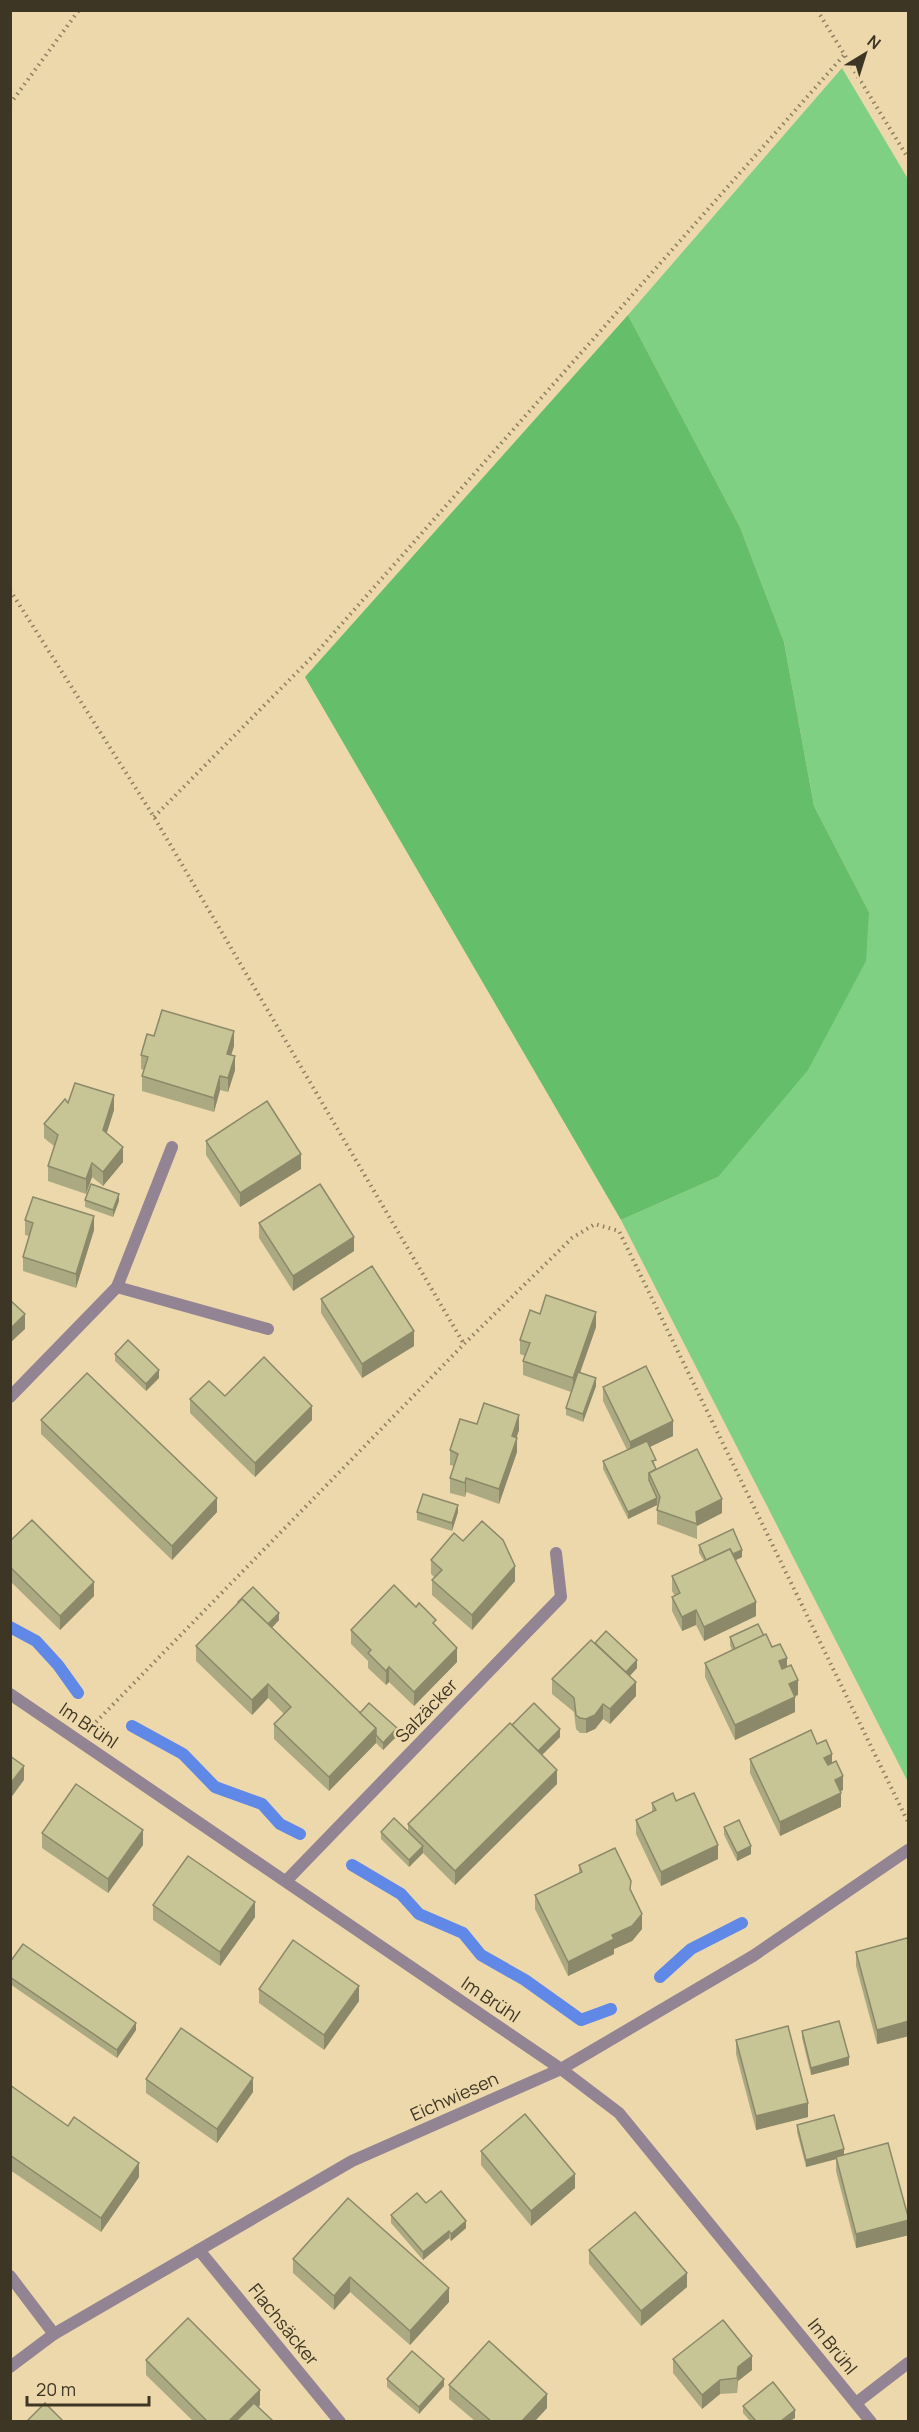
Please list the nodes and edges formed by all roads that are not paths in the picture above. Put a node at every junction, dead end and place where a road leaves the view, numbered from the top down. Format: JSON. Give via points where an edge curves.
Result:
{"nodes":[{"id":1,"x":172,"y":1147,"type":"dead end"},
{"id":2,"x":117,"y":1287,"type":"junction"},
{"id":3,"x":268,"y":1329,"type":"dead end"},
{"id":4,"x":10,"y":1396,"type":"edge"},
{"id":5,"x":556,"y":1553,"type":"dead end"},
{"id":6,"x":10,"y":1694,"type":"edge"},
{"id":7,"x":909,"y":1850,"type":"edge"},
{"id":8,"x":286,"y":1881,"type":"junction"},
{"id":9,"x":561,"y":2069,"type":"junction"},
{"id":10,"x":199,"y":2250,"type":"junction"},
{"id":11,"x":10,"y":2276,"type":"edge"},
{"id":12,"x":54,"y":2334,"type":"junction"},
{"id":13,"x":909,"y":2363,"type":"edge"},
{"id":14,"x":10,"y":2367,"type":"edge"},
{"id":15,"x":856,"y":2403,"type":"junction"},
{"id":16,"x":340,"y":2421,"type":"edge"},
{"id":17,"x":871,"y":2421,"type":"edge"}],
"edges":[{"from":1,"to":2,"type":"street"},
{"from":2,"to":3,"type":"street"},
{"from":2,"to":4,"type":"street"},
{"from":5,"to":8,"type":"street","name":"Salzäcker","via":[[561,1597]]},
{"from":6,"to":8,"type":"street","name":"Im Brühl"},
{"from":7,"to":9,"type":"street","name":"Eichwiesen","via":[[753,1956]]},
{"from":8,"to":9,"type":"street","name":"Im Brühl"},
{"from":9,"to":10,"type":"street","name":"Eichwiesen","via":[[352,2161]]},
{"from":9,"to":15,"type":"street","name":"Im Brühl","via":[[619,2113]]},
{"from":10,"to":12,"type":"street","name":"Eichwiesen"},
{"from":10,"to":16,"type":"street","name":"Flachsäcker"},
{"from":11,"to":12,"type":"street"},
{"from":12,"to":14,"type":"street","name":"Eichwiesen"},
{"from":13,"to":15,"type":"street"},
{"from":15,"to":17,"type":"street","name":"Im Brühl"}]}
